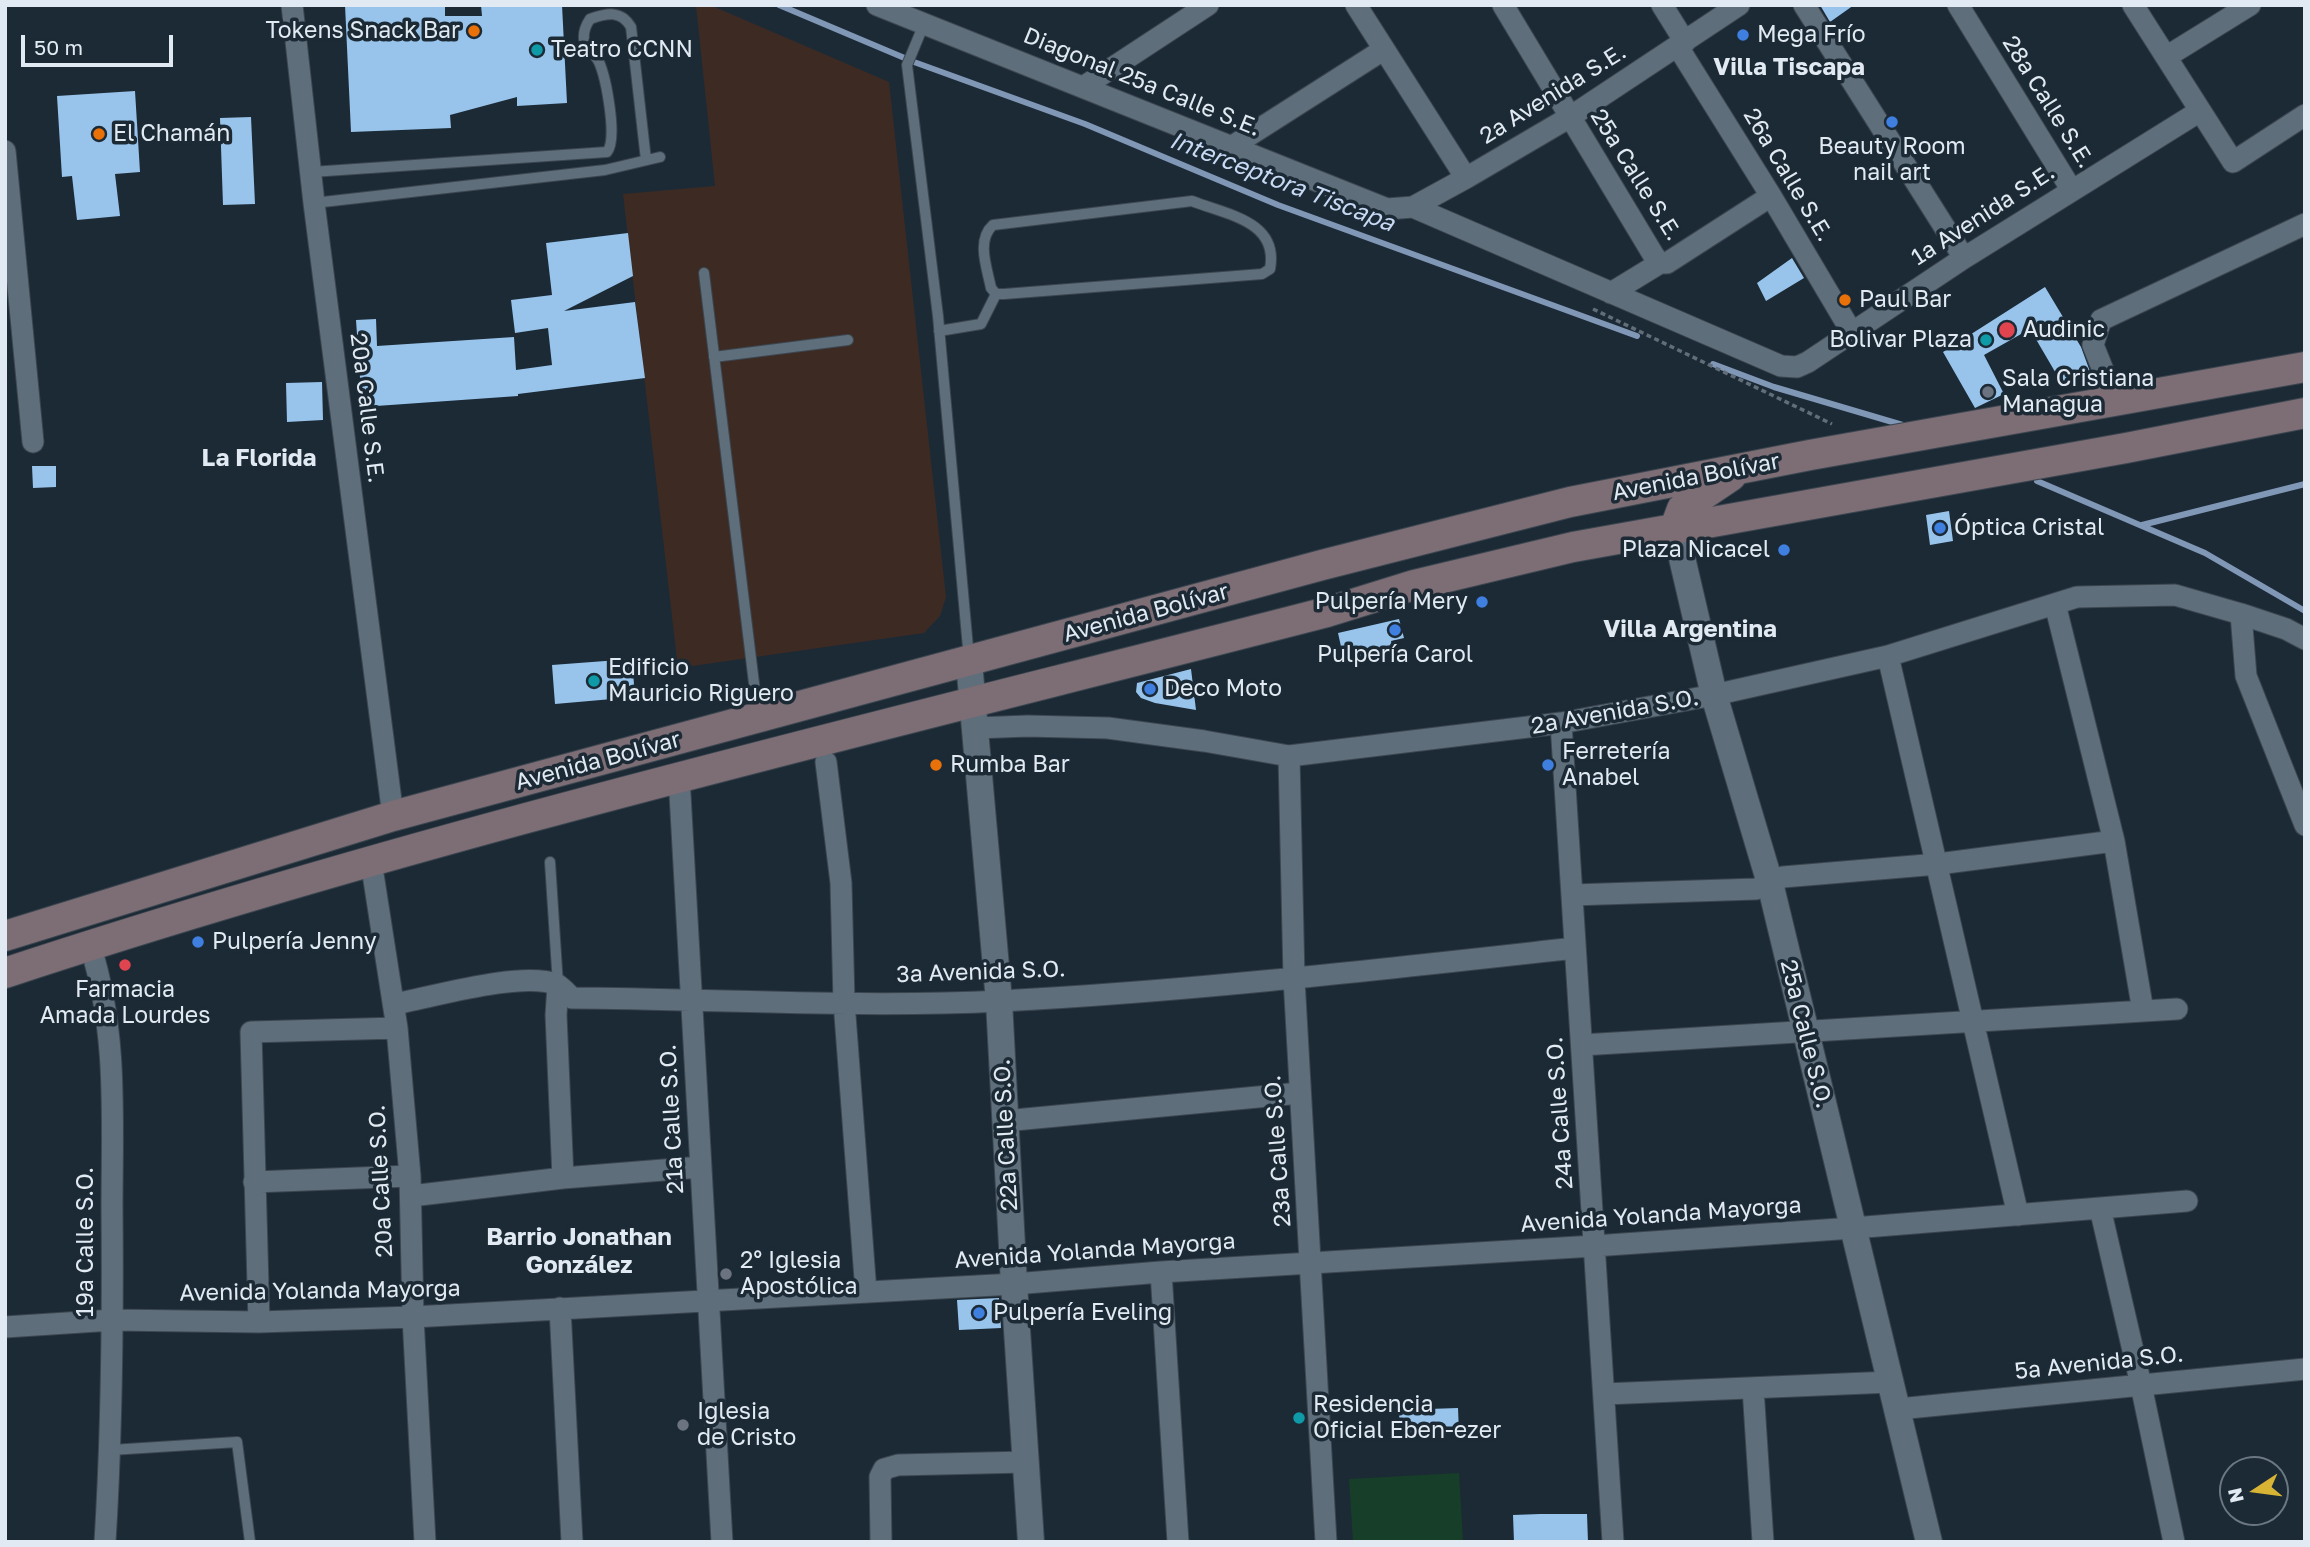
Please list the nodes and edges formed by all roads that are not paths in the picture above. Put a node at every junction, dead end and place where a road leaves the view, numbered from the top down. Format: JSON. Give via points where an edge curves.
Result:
{"nodes":[{"id":1,"x":292,"y":5,"type":"edge"},
{"id":2,"x":877,"y":5,"type":"edge"},
{"id":3,"x":1208,"y":5,"type":"edge"},
{"id":4,"x":1356,"y":5,"type":"edge"},
{"id":5,"x":1503,"y":5,"type":"edge"},
{"id":6,"x":1662,"y":5,"type":"edge"},
{"id":7,"x":1739,"y":5,"type":"edge"},
{"id":8,"x":1804,"y":5,"type":"edge"},
{"id":9,"x":1958,"y":5,"type":"edge"},
{"id":10,"x":2133,"y":5,"type":"edge"},
{"id":11,"x":2250,"y":5,"type":"edge"},
{"id":12,"x":924,"y":24,"type":"junction"},
{"id":13,"x":1682,"y":45,"type":"junction"},
{"id":14,"x":1383,"y":50,"type":"junction"},
{"id":15,"x":2166,"y":57,"type":"junction"},
{"id":16,"x":1083,"y":87,"type":"junction"},
{"id":17,"x":2200,"y":111,"type":"junction"},
{"id":18,"x":2305,"y":115,"type":"edge"},
{"id":19,"x":1570,"y":117,"type":"junction"},
{"id":20,"x":1231,"y":146,"type":"junction"},
{"id":21,"x":5,"y":151,"type":"edge"},
{"id":22,"x":660,"y":157,"type":"dead end"},
{"id":23,"x":646,"y":160,"type":"junction"},
{"id":24,"x":311,"y":172,"type":"junction"},
{"id":25,"x":1466,"y":178,"type":"junction"},
{"id":26,"x":2071,"y":190,"type":"junction"},
{"id":27,"x":1771,"y":196,"type":"junction"},
{"id":28,"x":314,"y":204,"type":"junction"},
{"id":29,"x":1413,"y":207,"type":"junction"},
{"id":30,"x":1387,"y":209,"type":"joint"},
{"id":31,"x":2305,"y":224,"type":"edge"},
{"id":32,"x":1964,"y":258,"type":"junction"},
{"id":33,"x":1660,"y":263,"type":"junction"},
{"id":34,"x":704,"y":272,"type":"dead end"},
{"id":35,"x":1611,"y":293,"type":"junction"},
{"id":36,"x":996,"y":294,"type":"junction"},
{"id":37,"x":939,"y":331,"type":"junction"},
{"id":38,"x":1852,"y":331,"type":"junction"},
{"id":39,"x":848,"y":340,"type":"dead end"},
{"id":40,"x":714,"y":357,"type":"junction"},
{"id":41,"x":2305,"y":367,"type":"edge"},
{"id":42,"x":2115,"y":400,"type":"junction"},
{"id":43,"x":2305,"y":413,"type":"edge"},
{"id":44,"x":33,"y":442,"type":"dead end"},
{"id":45,"x":1743,"y":468,"type":"junction"},
{"id":46,"x":1605,"y":495,"type":"junction"},
{"id":47,"x":1675,"y":528,"type":"junction"},
{"id":48,"x":2055,"y":604,"type":"junction"},
{"id":49,"x":2241,"y":614,"type":"junction"},
{"id":50,"x":2305,"y":639,"type":"edge"},
{"id":51,"x":1888,"y":656,"type":"junction"},
{"id":52,"x":969,"y":662,"type":"junction"},
{"id":53,"x":1714,"y":695,"type":"junction"},
{"id":54,"x":973,"y":716,"type":"junction"},
{"id":55,"x":759,"y":719,"type":"junction"},
{"id":56,"x":1561,"y":723,"type":"junction"},
{"id":57,"x":1289,"y":756,"type":"junction"},
{"id":58,"x":826,"y":762,"type":"dead end"},
{"id":59,"x":679,"y":776,"type":"junction"},
{"id":60,"x":393,"y":816,"type":"junction"},
{"id":61,"x":2305,"y":825,"type":"edge"},
{"id":62,"x":2114,"y":841,"type":"junction"},
{"id":63,"x":371,"y":862,"type":"junction"},
{"id":64,"x":550,"y":862,"type":"dead end"},
{"id":65,"x":1938,"y":864,"type":"junction"},
{"id":66,"x":1770,"y":883,"type":"junction"},
{"id":67,"x":1572,"y":895,"type":"junction"},
{"id":68,"x":5,"y":936,"type":"edge"},
{"id":69,"x":90,"y":945,"type":"junction"},
{"id":70,"x":1575,"y":948,"type":"junction"},
{"id":71,"x":5,"y":973,"type":"edge"},
{"id":72,"x":1294,"y":979,"type":"junction"},
{"id":73,"x":558,"y":985,"type":"junction"},
{"id":74,"x":692,"y":999,"type":"junction"},
{"id":75,"x":999,"y":1001,"type":"junction"},
{"id":76,"x":844,"y":1002,"type":"junction"},
{"id":77,"x":394,"y":1004,"type":"junction"},
{"id":78,"x":2177,"y":1009,"type":"dead end"},
{"id":79,"x":2143,"y":1012,"type":"junction"},
{"id":80,"x":1972,"y":1022,"type":"junction"},
{"id":81,"x":397,"y":1028,"type":"junction"},
{"id":82,"x":1805,"y":1032,"type":"junction"},
{"id":83,"x":1582,"y":1045,"type":"junction"},
{"id":84,"x":1300,"y":1093,"type":"junction"},
{"id":85,"x":1004,"y":1121,"type":"junction"},
{"id":86,"x":701,"y":1167,"type":"junction"},
{"id":87,"x":563,"y":1178,"type":"junction"},
{"id":88,"x":254,"y":1182,"type":"junction"},
{"id":89,"x":410,"y":1186,"type":"junction"},
{"id":90,"x":2187,"y":1201,"type":"dead end"},
{"id":91,"x":2100,"y":1208,"type":"junction"},
{"id":92,"x":2018,"y":1215,"type":"junction"},
{"id":93,"x":1853,"y":1228,"type":"junction"},
{"id":94,"x":1594,"y":1247,"type":"junction"},
{"id":95,"x":1311,"y":1263,"type":"junction"},
{"id":96,"x":1161,"y":1272,"type":"junction"},
{"id":97,"x":1014,"y":1284,"type":"junction"},
{"id":98,"x":866,"y":1292,"type":"junction"},
{"id":99,"x":708,"y":1301,"type":"junction"},
{"id":100,"x":560,"y":1308,"type":"junction"},
{"id":101,"x":412,"y":1318,"type":"junction"},
{"id":102,"x":113,"y":1320,"type":"junction"},
{"id":103,"x":259,"y":1322,"type":"junction"},
{"id":104,"x":5,"y":1327,"type":"edge"},
{"id":105,"x":2305,"y":1369,"type":"edge"},
{"id":106,"x":1891,"y":1382,"type":"junction"},
{"id":107,"x":2141,"y":1385,"type":"junction"},
{"id":108,"x":1753,"y":1388,"type":"junction"},
{"id":109,"x":1604,"y":1394,"type":"junction"},
{"id":110,"x":1898,"y":1409,"type":"junction"},
{"id":111,"x":111,"y":1450,"type":"junction"},
{"id":112,"x":1026,"y":1462,"type":"junction"},
{"id":113,"x":105,"y":1542,"type":"edge"},
{"id":114,"x":250,"y":1542,"type":"edge"},
{"id":115,"x":425,"y":1542,"type":"edge"},
{"id":116,"x":572,"y":1542,"type":"edge"},
{"id":117,"x":722,"y":1542,"type":"edge"},
{"id":118,"x":881,"y":1542,"type":"edge"},
{"id":119,"x":1031,"y":1542,"type":"edge"},
{"id":120,"x":1178,"y":1542,"type":"edge"},
{"id":121,"x":1326,"y":1542,"type":"edge"},
{"id":122,"x":1613,"y":1542,"type":"edge"},
{"id":123,"x":1763,"y":1542,"type":"edge"},
{"id":124,"x":1929,"y":1542,"type":"edge"},
{"id":125,"x":2174,"y":1542,"type":"edge"}],
"edges":[{"from":1,"to":24,"type":"street","name":"20a Calle S.E."},
{"from":2,"to":12,"type":"street","name":"Diagonal 25a Calle S.E."},
{"from":3,"to":16,"type":"street"},
{"from":4,"to":14,"type":"street"},
{"from":5,"to":19,"type":"street","name":"25a Calle S.E."},
{"from":6,"to":13,"type":"street","name":"26a Calle S.E."},
{"from":7,"to":13,"type":"street","name":"2a Avenida S.E."},
{"from":8,"to":32,"type":"street"},
{"from":9,"to":26,"type":"street","name":"28a Calle S.E."},
{"from":10,"to":15,"type":"street"},
{"from":11,"to":15,"type":"street"},
{"from":12,"to":16,"type":"street","name":"Diagonal 25a Calle S.E."},
{"from":12,"to":37,"type":"lane","via":[[907,65]]},
{"from":13,"to":19,"type":"street","name":"2a Avenida S.E."},
{"from":13,"to":27,"type":"street","name":"26a Calle S.E."},
{"from":14,"to":20,"type":"street"},
{"from":14,"to":25,"type":"street"},
{"from":15,"to":17,"type":"street"},
{"from":16,"to":20,"type":"street","name":"Diagonal 25a Calle S.E."},
{"from":17,"to":18,"type":"street","via":[[2233,162]]},
{"from":17,"to":26,"type":"street","name":"1a Avenida S.E."},
{"from":19,"to":25,"type":"street","name":"2a Avenida S.E."},
{"from":19,"to":33,"type":"street","name":"25a Calle S.E."},
{"from":20,"to":30,"type":"street","name":"Diagonal 25a Calle S.E."},
{"from":21,"to":44,"type":"street"},
{"from":22,"to":23,"type":"lane"},
{"from":23,"to":24,"type":"lane","via":[[631,27],[616,13],[590,19],[584,38],[604,83],[612,140],[607,152]]},
{"from":23,"to":28,"type":"lane","via":[[605,170]]},
{"from":24,"to":28,"type":"street","name":"20a Calle S.E."},
{"from":25,"to":29,"type":"street","name":"2a Avenida S.E."},
{"from":26,"to":32,"type":"street","name":"1a Avenida S.E."},
{"from":27,"to":33,"type":"street","via":[[1667,263]]},
{"from":27,"to":38,"type":"street","name":"26a Calle S.E."},
{"from":28,"to":60,"type":"street","name":"20a Calle S.E."},
{"from":29,"to":30,"type":"street","name":"2a Avenida S.E."},
{"from":29,"to":35,"type":"street"},
{"from":31,"to":42,"type":"street","via":[[2101,320],[2093,345]]},
{"from":32,"to":38,"type":"street","name":"1a Avenida S.E."},
{"from":33,"to":35,"type":"street"},
{"from":34,"to":40,"type":"lane"},
{"from":35,"to":38,"type":"street","name":"1a Avenida S.E.","via":[[1782,366],[1808,362]]},
{"from":36,"to":36,"type":"lane","via":[[1262,274],[1270,269],[1272,256],[1260,229],[1192,201],[993,225],[984,241],[991,288]]},
{"from":36,"to":37,"type":"lane","via":[[981,324]]},
{"from":37,"to":52,"type":"lane"},
{"from":39,"to":40,"type":"lane"},
{"from":40,"to":55,"type":"lane"},
{"from":41,"to":42,"type":"main road","name":"Avenida Bolívar"},
{"from":42,"to":45,"type":"main road","name":"Avenida Bolívar"},
{"from":43,"to":47,"type":"main road","name":"Avenida Bolívar"},
{"from":45,"to":46,"type":"main road","name":"Avenida Bolívar"},
{"from":45,"to":47,"type":"main road","via":[[1682,509]]},
{"from":46,"to":47,"type":"main road","via":[[1664,507]]},
{"from":46,"to":52,"type":"main road","name":"Avenida Bolívar","via":[[1322,565]]},
{"from":47,"to":53,"type":"street","name":"25a Calle S.O."},
{"from":47,"to":54,"type":"main road","name":"Avenida Bolívar","via":[[1414,585]]},
{"from":48,"to":49,"type":"street","name":"2a Avenida S.O.","via":[[2077,597],[2175,595]]},
{"from":48,"to":51,"type":"street","name":"2a Avenida S.O."},
{"from":48,"to":62,"type":"street"},
{"from":49,"to":50,"type":"street","name":"2a Avenida S.O."},
{"from":49,"to":61,"type":"street","via":[[2246,676]]},
{"from":51,"to":53,"type":"street","name":"2a Avenida S.O."},
{"from":51,"to":65,"type":"street"},
{"from":52,"to":54,"type":"street"},
{"from":52,"to":55,"type":"main road","name":"Avenida Bolívar"},
{"from":53,"to":56,"type":"street","name":"2a Avenida S.O."},
{"from":53,"to":66,"type":"street","name":"25a Calle S.O."},
{"from":54,"to":57,"type":"street","name":"2a Avenida S.O.","via":[[1028,726],[1108,728]]},
{"from":54,"to":59,"type":"main road","name":"Avenida Bolívar"},
{"from":54,"to":75,"type":"street","name":"22a Calle S.O."},
{"from":55,"to":60,"type":"main road","name":"Avenida Bolívar"},
{"from":56,"to":57,"type":"street","name":"2a Avenida S.O."},
{"from":56,"to":67,"type":"street","name":"24a Calle S.O."},
{"from":57,"to":72,"type":"street","name":"23a Calle S.O."},
{"from":58,"to":76,"type":"street","via":[[841,883]]},
{"from":59,"to":63,"type":"main road","name":"Avenida Bolívar"},
{"from":59,"to":74,"type":"street","name":"21a Calle S.O."},
{"from":60,"to":68,"type":"main road","name":"Avenida Bolívar"},
{"from":62,"to":65,"type":"street"},
{"from":62,"to":79,"type":"street"},
{"from":63,"to":69,"type":"main road","name":"Avenida Bolívar"},
{"from":63,"to":77,"type":"street","name":"20a Calle S.O."},
{"from":64,"to":73,"type":"lane"},
{"from":65,"to":66,"type":"street","via":[[1783,877]]},
{"from":65,"to":80,"type":"street"},
{"from":66,"to":67,"type":"street","via":[[1756,889]]},
{"from":66,"to":82,"type":"street","name":"25a Calle S.O."},
{"from":67,"to":70,"type":"street","name":"24a Calle S.O."},
{"from":69,"to":71,"type":"main road","name":"Avenida Bolívar"},
{"from":69,"to":102,"type":"street","name":"19a Calle S.O.","via":[[112,1053]]},
{"from":70,"to":72,"type":"street","name":"3a Avenida S.O."},
{"from":70,"to":83,"type":"street","name":"24a Calle S.O."},
{"from":72,"to":75,"type":"street","name":"3a Avenida S.O."},
{"from":72,"to":84,"type":"street","name":"23a Calle S.O."},
{"from":73,"to":74,"type":"street","name":"3a Avenida S.O.","via":[[572,998]]},
{"from":73,"to":77,"type":"street","name":"3a Avenida S.O.","via":[[514,981]]},
{"from":73,"to":87,"type":"street"},
{"from":74,"to":76,"type":"street","name":"3a Avenida S.O."},
{"from":74,"to":86,"type":"street","name":"21a Calle S.O."},
{"from":75,"to":76,"type":"street","name":"3a Avenida S.O."},
{"from":75,"to":85,"type":"street","name":"22a Calle S.O."},
{"from":76,"to":98,"type":"street"},
{"from":77,"to":81,"type":"street","name":"20a Calle S.O."},
{"from":78,"to":79,"type":"street"},
{"from":79,"to":80,"type":"street"},
{"from":80,"to":82,"type":"street"},
{"from":80,"to":92,"type":"street"},
{"from":81,"to":88,"type":"street","via":[[251,1032]]},
{"from":81,"to":89,"type":"street","name":"20a Calle S.O."},
{"from":82,"to":83,"type":"street"},
{"from":82,"to":93,"type":"street","name":"25a Calle S.O."},
{"from":83,"to":94,"type":"street","name":"24a Calle S.O."},
{"from":84,"to":85,"type":"street"},
{"from":84,"to":95,"type":"street","name":"23a Calle S.O."},
{"from":85,"to":97,"type":"street","name":"22a Calle S.O."},
{"from":86,"to":87,"type":"street"},
{"from":86,"to":99,"type":"street","name":"21a Calle S.O."},
{"from":87,"to":89,"type":"street"},
{"from":88,"to":89,"type":"street"},
{"from":88,"to":103,"type":"street"},
{"from":89,"to":101,"type":"street","name":"20a Calle S.O."},
{"from":90,"to":91,"type":"street","name":"Avenida Yolanda Mayorga"},
{"from":91,"to":92,"type":"street","name":"Avenida Yolanda Mayorga"},
{"from":91,"to":107,"type":"street"},
{"from":92,"to":93,"type":"street","name":"Avenida Yolanda Mayorga"},
{"from":93,"to":94,"type":"street","name":"Avenida Yolanda Mayorga"},
{"from":93,"to":106,"type":"street","name":"25a Calle S.O."},
{"from":94,"to":95,"type":"street","name":"Avenida Yolanda Mayorga"},
{"from":94,"to":109,"type":"street","name":"24a Calle S.O."},
{"from":95,"to":96,"type":"street","name":"Avenida Yolanda Mayorga"},
{"from":95,"to":121,"type":"street","name":"23a Calle S.O."},
{"from":96,"to":97,"type":"street","name":"Avenida Yolanda Mayorga"},
{"from":96,"to":120,"type":"street"},
{"from":97,"to":98,"type":"street","name":"Avenida Yolanda Mayorga"},
{"from":97,"to":112,"type":"street","name":"22a Calle S.O."},
{"from":98,"to":99,"type":"street","name":"Avenida Yolanda Mayorga"},
{"from":99,"to":100,"type":"street","name":"Avenida Yolanda Mayorga"},
{"from":99,"to":117,"type":"street","name":"21a Calle S.O."},
{"from":100,"to":101,"type":"street","name":"Avenida Yolanda Mayorga"},
{"from":100,"to":116,"type":"street"},
{"from":101,"to":103,"type":"street","name":"Avenida Yolanda Mayorga"},
{"from":101,"to":115,"type":"street","name":"20a Calle S.O."},
{"from":102,"to":103,"type":"street","name":"Avenida Yolanda Mayorga"},
{"from":102,"to":104,"type":"street","name":"Avenida Yolanda Mayorga"},
{"from":102,"to":111,"type":"street","name":"19a Calle S.O."},
{"from":105,"to":107,"type":"street","name":"5a Avenida S.O."},
{"from":106,"to":108,"type":"street"},
{"from":106,"to":110,"type":"street","name":"25a Calle S.O."},
{"from":107,"to":110,"type":"street","name":"5a Avenida S.O."},
{"from":107,"to":125,"type":"street"},
{"from":108,"to":109,"type":"street"},
{"from":108,"to":123,"type":"street"},
{"from":109,"to":122,"type":"street","name":"24a Calle S.O."},
{"from":110,"to":124,"type":"street","name":"25a Calle S.O."},
{"from":111,"to":113,"type":"street","name":"19a Calle S.O."},
{"from":111,"to":114,"type":"lane","via":[[237,1442]]},
{"from":112,"to":118,"type":"street","via":[[884,1469],[880,1477]]},
{"from":112,"to":119,"type":"street","name":"22a Calle S.O."}]}
